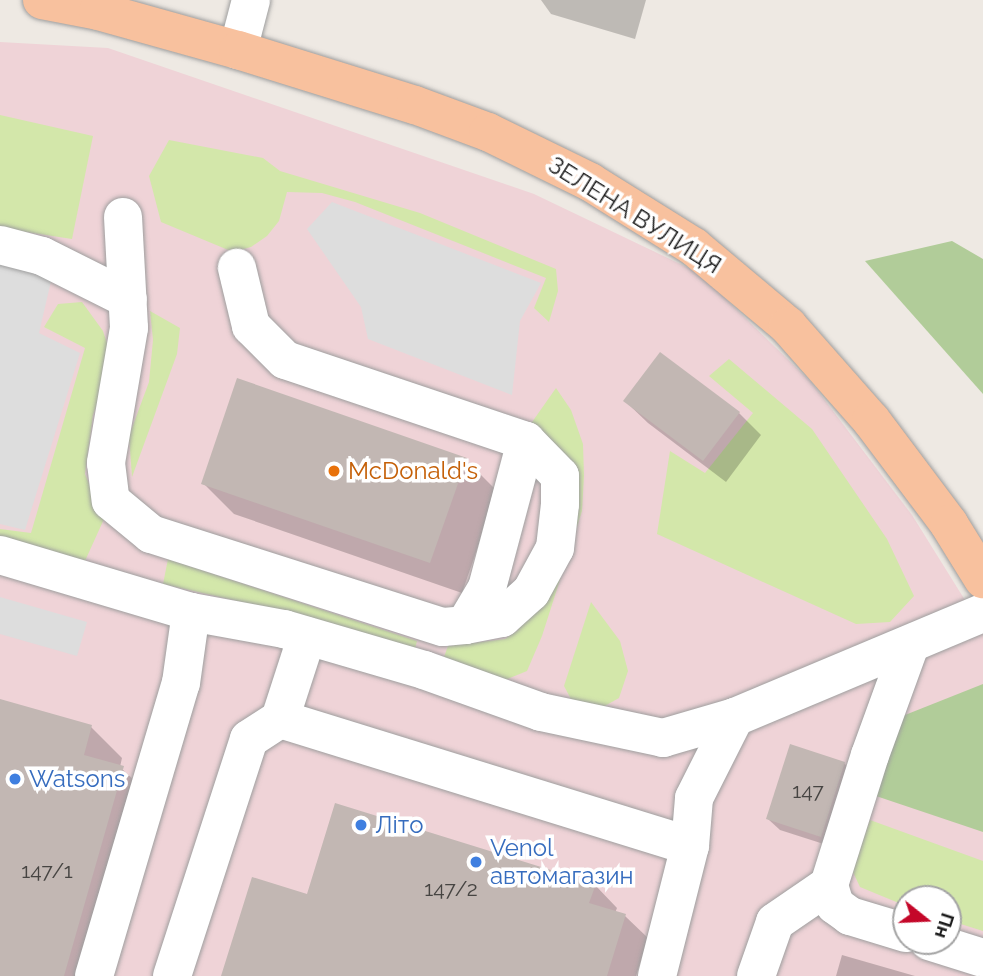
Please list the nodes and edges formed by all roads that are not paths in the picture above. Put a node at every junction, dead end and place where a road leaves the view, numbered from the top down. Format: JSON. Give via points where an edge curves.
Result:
{"nodes":[{"id":1,"x":42,"y":0,"type":"edge"},
{"id":2,"x":251,"y":0,"type":"edge"},
{"id":3,"x":238,"y":50,"type":"junction"},
{"id":4,"x":123,"y":217,"type":"dead end"},
{"id":5,"x":0,"y":245,"type":"edge"},
{"id":6,"x":237,"y":268,"type":"dead end"},
{"id":7,"x":128,"y":299,"type":"junction"},
{"id":8,"x":526,"y":441,"type":"junction"},
{"id":9,"x":0,"y":555,"type":"edge"},
{"id":10,"x":983,"y":579,"type":"edge"},
{"id":11,"x":191,"y":612,"type":"junction"},
{"id":12,"x":983,"y":613,"type":"edge"},
{"id":13,"x":465,"y":625,"type":"junction"},
{"id":14,"x":307,"y":636,"type":"junction"},
{"id":15,"x":910,"y":645,"type":"junction"},
{"id":16,"x":735,"y":717,"type":"junction"},
{"id":17,"x":280,"y":719,"type":"junction"},
{"id":18,"x":690,"y":846,"type":"junction"},
{"id":19,"x":829,"y":885,"type":"junction"},
{"id":20,"x":892,"y":928,"type":"edge"},
{"id":21,"x":962,"y":951,"type":"edge"},
{"id":22,"x":983,"y":958,"type":"edge"},
{"id":23,"x":94,"y":976,"type":"edge"},
{"id":24,"x":172,"y":976,"type":"edge"},
{"id":25,"x":657,"y":976,"type":"edge"},
{"id":26,"x":756,"y":976,"type":"edge"}],
"edges":[{"from":1,"to":3,"type":"main road","name":"ЗЕЛЕНА ВУЛИЦЯ","via":[[98,10]]},
{"from":2,"to":3,"type":"lane"},
{"from":3,"to":10,"type":"main road","name":"ЗЕЛЕНА ВУЛИЦЯ","via":[[488,132],[590,182],[694,247],[788,326],[862,410],[949,524]]},
{"from":4,"to":7,"type":"lane"},
{"from":5,"to":7,"type":"lane","via":[[43,256]]},
{"from":6,"to":8,"type":"lane","via":[[251,326],[285,360]]},
{"from":7,"to":13,"type":"lane","via":[[129,328],[106,463],[111,502],[151,534],[443,627]]},
{"from":8,"to":13,"type":"lane","via":[[487,588]]},
{"from":8,"to":13,"type":"lane","via":[[559,476],[555,548],[531,592],[502,618]]},
{"from":9,"to":11,"type":"lane"},
{"from":11,"to":14,"type":"lane"},
{"from":11,"to":23,"type":"lane","via":[[181,683]]},
{"from":12,"to":15,"type":"lane"},
{"from":14,"to":16,"type":"lane","via":[[424,670],[541,712],[663,738]]},
{"from":14,"to":17,"type":"lane"},
{"from":15,"to":16,"type":"lane"},
{"from":15,"to":19,"type":"lane"},
{"from":16,"to":18,"type":"lane","via":[[694,798]]},
{"from":17,"to":18,"type":"lane"},
{"from":17,"to":24,"type":"lane","via":[[249,738]]},
{"from":18,"to":25,"type":"lane"},
{"from":19,"to":20,"type":"lane","via":[[835,905],[843,911]]},
{"from":19,"to":26,"type":"lane","via":[[775,922]]},
{"from":21,"to":22,"type":"lane"}]}
